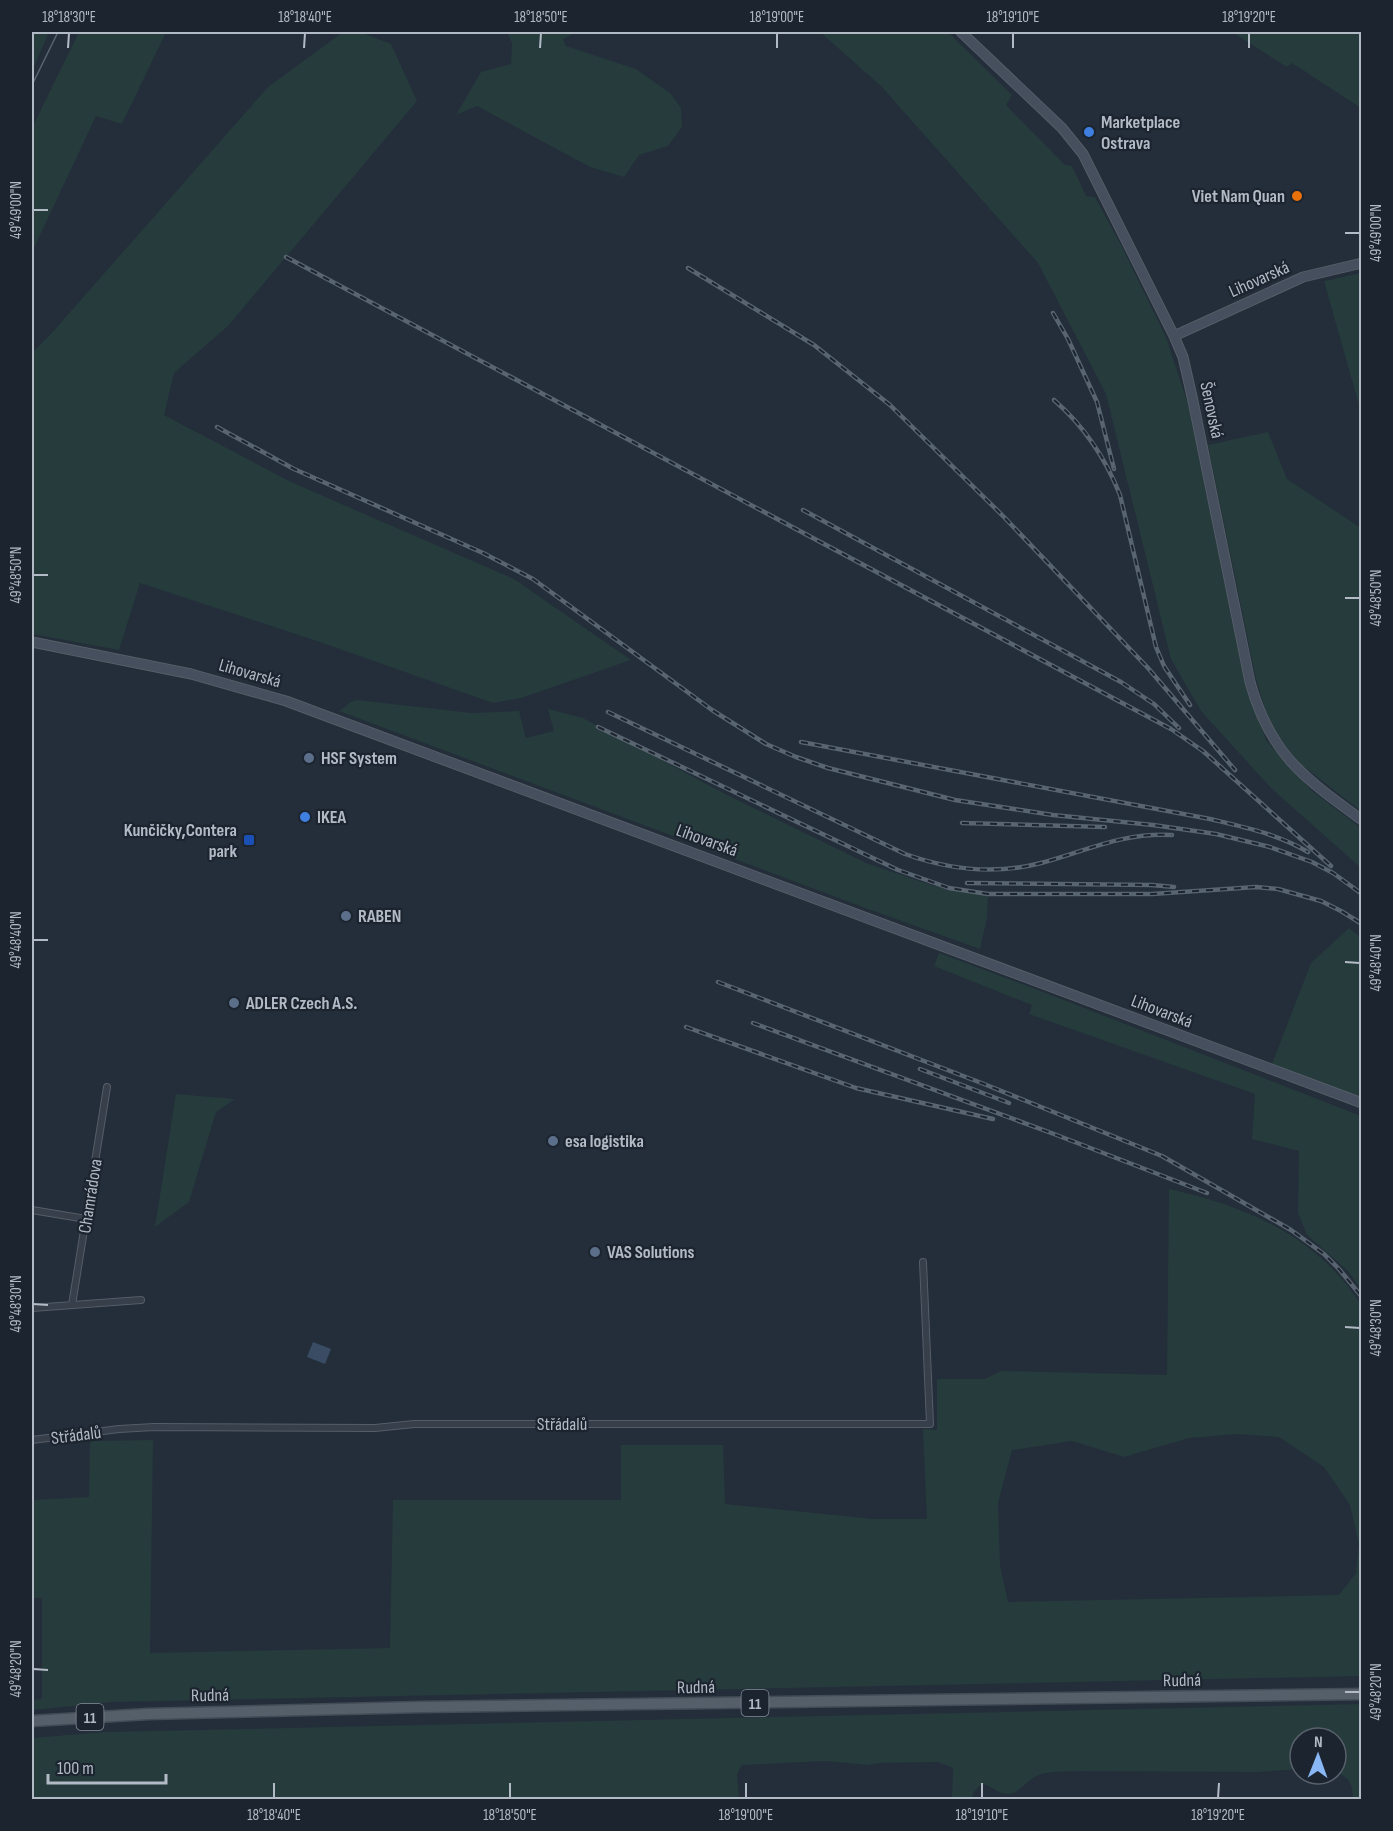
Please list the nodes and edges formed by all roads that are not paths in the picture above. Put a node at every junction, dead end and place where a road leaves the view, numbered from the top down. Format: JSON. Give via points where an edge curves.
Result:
{"nodes":[{"id":1,"x":961,"y":32,"type":"edge"},
{"id":2,"x":1362,"y":263,"type":"edge"},
{"id":3,"x":1174,"y":336,"type":"junction"},
{"id":4,"x":32,"y":642,"type":"edge"},
{"id":5,"x":1362,"y":820,"type":"edge"},
{"id":6,"x":107,"y":1087,"type":"dead end"},
{"id":7,"x":1362,"y":1103,"type":"edge"},
{"id":8,"x":32,"y":1210,"type":"edge"},
{"id":9,"x":86,"y":1219,"type":"junction"},
{"id":10,"x":923,"y":1262,"type":"dead end"},
{"id":11,"x":141,"y":1300,"type":"dead end"},
{"id":12,"x":72,"y":1305,"type":"junction"},
{"id":13,"x":32,"y":1308,"type":"edge"},
{"id":14,"x":32,"y":1440,"type":"edge"},
{"id":15,"x":1362,"y":1694,"type":"edge"},
{"id":16,"x":32,"y":1721,"type":"edge"}],
"edges":[{"from":1,"to":3,"type":"street","name":"Šenovská","via":[[1062,128],[1083,154]]},
{"from":2,"to":3,"type":"street","name":"Lihovarská","via":[[1303,278]]},
{"from":3,"to":5,"type":"street","name":"Šenovská","via":[[1189,381],[1258,708],[1273,739],[1294,767]]},
{"from":4,"to":7,"type":"street","name":"Lihovarská","via":[[191,674],[286,701]]},
{"from":6,"to":9,"type":"street","name":"Chamrádova"},
{"from":8,"to":9,"type":"street"},
{"from":9,"to":12,"type":"street","name":"Chamrádova"},
{"from":10,"to":14,"type":"street","name":"Střádalů","via":[[930,1424],[154,1427]]},
{"from":11,"to":12,"type":"street"},
{"from":12,"to":13,"type":"street"},
{"from":15,"to":16,"type":"main road","name":"Rudná","number":"11","via":[[421,1707],[148,1713]]}]}
